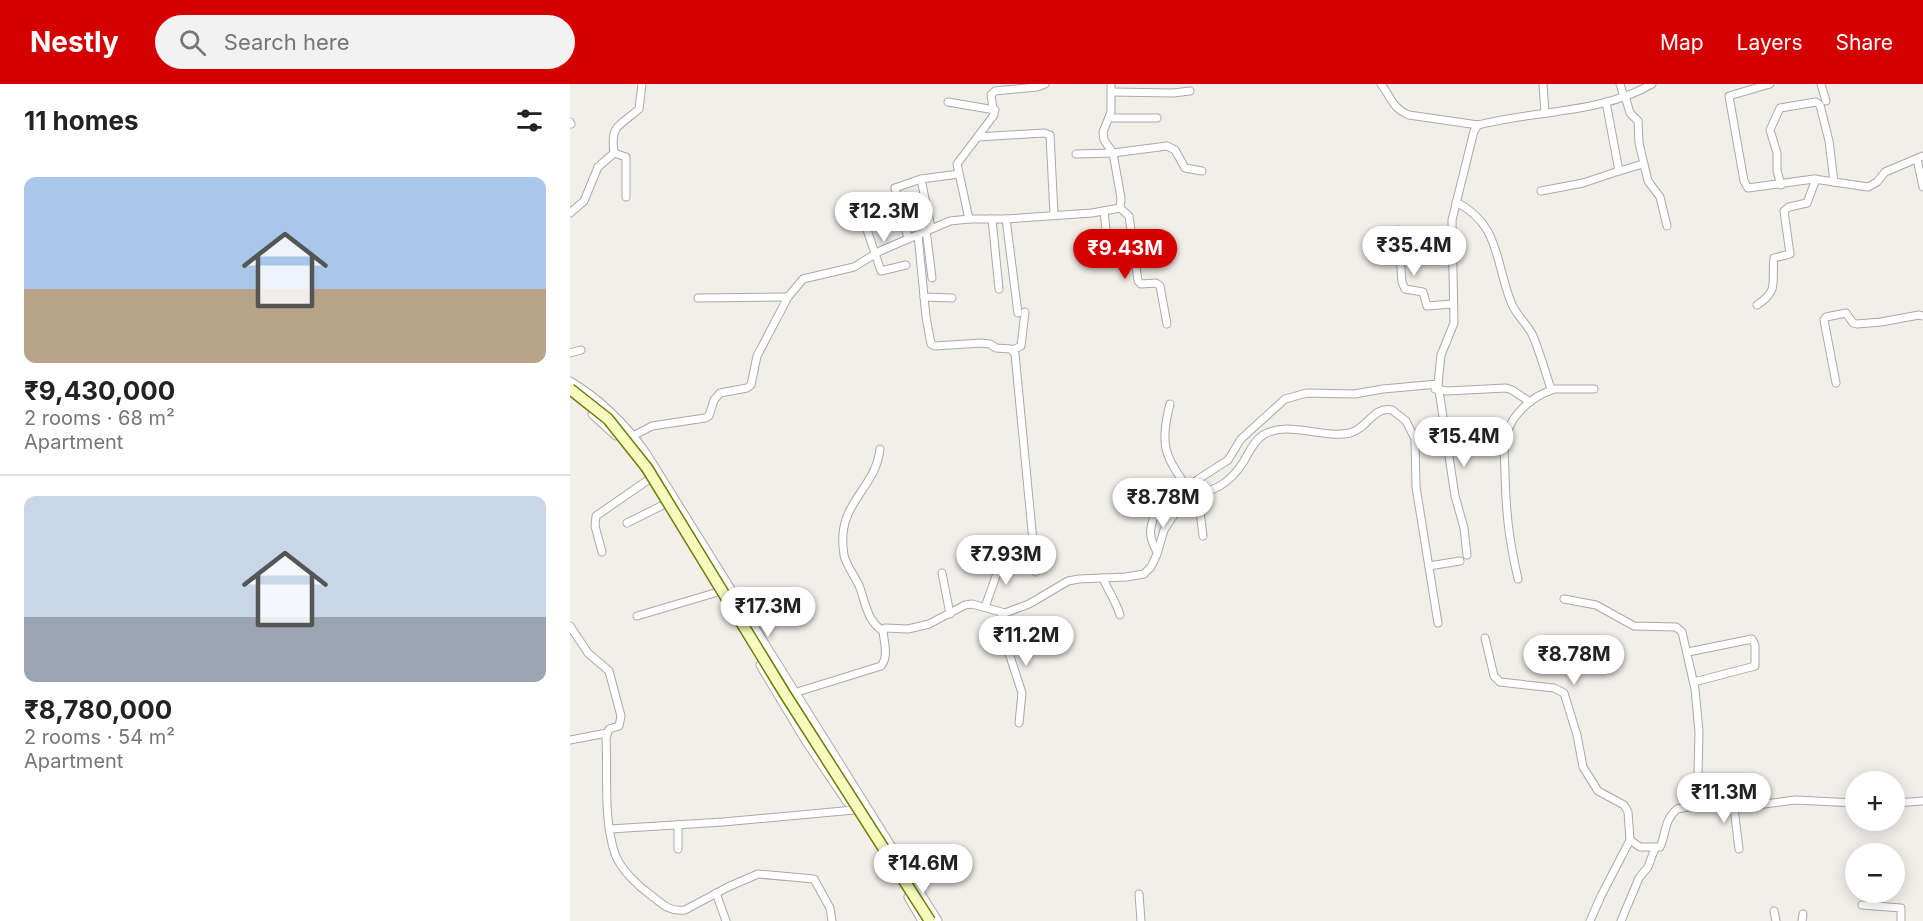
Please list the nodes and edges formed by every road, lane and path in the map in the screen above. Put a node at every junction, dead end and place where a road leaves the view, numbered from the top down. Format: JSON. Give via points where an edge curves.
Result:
{"nodes":[{"id":1,"x":642,"y":84,"type":"edge"},
{"id":2,"x":1045,"y":84,"type":"edge"},
{"id":3,"x":1111,"y":84,"type":"edge"},
{"id":4,"x":1381,"y":84,"type":"edge"},
{"id":5,"x":1543,"y":84,"type":"edge"},
{"id":6,"x":1620,"y":84,"type":"edge"},
{"id":7,"x":1652,"y":84,"type":"edge"},
{"id":8,"x":1770,"y":84,"type":"edge"},
{"id":9,"x":1821,"y":84,"type":"edge"},
{"id":10,"x":1020,"y":86,"type":"edge"},
{"id":11,"x":994,"y":87,"type":"edge"},
{"id":12,"x":1190,"y":91,"type":"dead end"},
{"id":13,"x":1112,"y":92,"type":"junction"},
{"id":14,"x":1624,"y":97,"type":"junction"},
{"id":15,"x":1826,"y":101,"type":"dead end"},
{"id":16,"x":948,"y":102,"type":"dead end"},
{"id":17,"x":1605,"y":102,"type":"junction"},
{"id":18,"x":995,"y":110,"type":"junction"},
{"id":19,"x":1545,"y":113,"type":"junction"},
{"id":20,"x":1109,"y":118,"type":"junction"},
{"id":21,"x":1157,"y":118,"type":"dead end"},
{"id":22,"x":1478,"y":125,"type":"junction"},
{"id":23,"x":978,"y":137,"type":"junction"},
{"id":24,"x":614,"y":153,"type":"junction"},
{"id":25,"x":1113,"y":153,"type":"junction"},
{"id":26,"x":1076,"y":154,"type":"dead end"},
{"id":27,"x":1920,"y":158,"type":"edge"},
{"id":28,"x":1643,"y":164,"type":"junction"},
{"id":29,"x":1202,"y":171,"type":"dead end"},
{"id":30,"x":1619,"y":171,"type":"junction"},
{"id":31,"x":959,"y":174,"type":"junction"},
{"id":32,"x":921,"y":179,"type":"junction"},
{"id":33,"x":1816,"y":180,"type":"junction"},
{"id":34,"x":1834,"y":182,"type":"junction"},
{"id":35,"x":1781,"y":184,"type":"junction"},
{"id":36,"x":1923,"y":187,"type":"edge"},
{"id":37,"x":1540,"y":191,"type":"dead end"},
{"id":38,"x":626,"y":197,"type":"dead end"},
{"id":39,"x":1456,"y":202,"type":"junction"},
{"id":40,"x":1120,"y":208,"type":"junction"},
{"id":41,"x":1104,"y":212,"type":"junction"},
{"id":42,"x":570,"y":213,"type":"edge"},
{"id":43,"x":1054,"y":214,"type":"junction"},
{"id":44,"x":863,"y":218,"type":"dead end"},
{"id":45,"x":969,"y":219,"type":"junction"},
{"id":46,"x":992,"y":219,"type":"junction"},
{"id":47,"x":1006,"y":219,"type":"junction"},
{"id":48,"x":1667,"y":226,"type":"dead end"},
{"id":49,"x":928,"y":229,"type":"junction"},
{"id":50,"x":1398,"y":230,"type":"dead end"},
{"id":51,"x":918,"y":235,"type":"junction"},
{"id":52,"x":908,"y":238,"type":"junction"},
{"id":53,"x":1108,"y":249,"type":"dead end"},
{"id":54,"x":875,"y":254,"type":"junction"},
{"id":55,"x":906,"y":265,"type":"dead end"},
{"id":56,"x":932,"y":278,"type":"dead end"},
{"id":57,"x":999,"y":290,"type":"dead end"},
{"id":58,"x":788,"y":297,"type":"junction"},
{"id":59,"x":924,"y":297,"type":"junction"},
{"id":60,"x":952,"y":297,"type":"dead end"},
{"id":61,"x":698,"y":298,"type":"dead end"},
{"id":62,"x":1452,"y":304,"type":"junction"},
{"id":63,"x":1756,"y":305,"type":"dead end"},
{"id":64,"x":1923,"y":316,"type":"edge"},
{"id":65,"x":1167,"y":324,"type":"dead end"},
{"id":66,"x":581,"y":350,"type":"dead end"},
{"id":67,"x":1013,"y":350,"type":"junction"},
{"id":68,"x":570,"y":353,"type":"edge"},
{"id":69,"x":570,"y":382,"type":"edge"},
{"id":70,"x":1836,"y":383,"type":"dead end"},
{"id":71,"x":1436,"y":387,"type":"junction"},
{"id":72,"x":570,"y":389,"type":"edge"},
{"id":73,"x":1594,"y":389,"type":"dead end"},
{"id":74,"x":1552,"y":390,"type":"junction"},
{"id":75,"x":570,"y":396,"type":"edge"},
{"id":76,"x":1530,"y":402,"type":"junction"},
{"id":77,"x":1170,"y":404,"type":"dead end"},
{"id":78,"x":632,"y":436,"type":"junction"},
{"id":79,"x":621,"y":441,"type":"junction"},
{"id":80,"x":880,"y":449,"type":"dead end"},
{"id":81,"x":648,"y":480,"type":"junction"},
{"id":82,"x":1189,"y":490,"type":"junction"},
{"id":83,"x":1198,"y":495,"type":"junction"},
{"id":84,"x":1184,"y":498,"type":"junction"},
{"id":85,"x":665,"y":504,"type":"junction"},
{"id":86,"x":1157,"y":507,"type":"dead end"},
{"id":87,"x":627,"y":523,"type":"dead end"},
{"id":88,"x":1203,"y":536,"type":"dead end"},
{"id":89,"x":1035,"y":544,"type":"junction"},
{"id":90,"x":602,"y":552,"type":"dead end"},
{"id":91,"x":1157,"y":552,"type":"junction"},
{"id":92,"x":1467,"y":555,"type":"dead end"},
{"id":93,"x":1460,"y":561,"type":"dead end"},
{"id":94,"x":1429,"y":567,"type":"junction"},
{"id":95,"x":1036,"y":572,"type":"dead end"},
{"id":96,"x":942,"y":573,"type":"dead end"},
{"id":97,"x":1103,"y":578,"type":"junction"},
{"id":98,"x":1518,"y":579,"type":"dead end"},
{"id":99,"x":718,"y":592,"type":"junction"},
{"id":100,"x":1564,"y":599,"type":"dead end"},
{"id":101,"x":986,"y":607,"type":"junction"},
{"id":102,"x":1001,"y":613,"type":"junction"},
{"id":103,"x":950,"y":614,"type":"junction"},
{"id":104,"x":1120,"y":615,"type":"dead end"},
{"id":105,"x":637,"y":616,"type":"dead end"},
{"id":106,"x":1438,"y":623,"type":"dead end"},
{"id":107,"x":570,"y":626,"type":"edge"},
{"id":108,"x":883,"y":631,"type":"junction"},
{"id":109,"x":1485,"y":638,"type":"dead end"},
{"id":110,"x":1688,"y":652,"type":"junction"},
{"id":111,"x":1694,"y":682,"type":"junction"},
{"id":112,"x":794,"y":693,"type":"junction"},
{"id":113,"x":1019,"y":723,"type":"dead end"},
{"id":114,"x":607,"y":733,"type":"junction"},
{"id":115,"x":570,"y":740,"type":"edge"},
{"id":116,"x":1923,"y":801,"type":"edge"},
{"id":117,"x":1845,"y":802,"type":"edge"},
{"id":118,"x":1905,"y":802,"type":"edge"},
{"id":119,"x":1704,"y":804,"type":"junction"},
{"id":120,"x":1734,"y":808,"type":"junction"},
{"id":121,"x":854,"y":810,"type":"junction"},
{"id":122,"x":678,"y":825,"type":"junction"},
{"id":123,"x":610,"y":829,"type":"junction"},
{"id":124,"x":1630,"y":840,"type":"junction"},
{"id":125,"x":1656,"y":848,"type":"junction"},
{"id":126,"x":678,"y":849,"type":"dead end"},
{"id":127,"x":1739,"y":849,"type":"dead end"},
{"id":128,"x":716,"y":894,"type":"junction"},
{"id":129,"x":1138,"y":894,"type":"dead end"},
{"id":130,"x":1862,"y":905,"type":"dead end"},
{"id":131,"x":1774,"y":911,"type":"dead end"},
{"id":132,"x":726,"y":921,"type":"edge"},
{"id":133,"x":832,"y":921,"type":"edge"},
{"id":134,"x":923,"y":921,"type":"edge"},
{"id":135,"x":930,"y":921,"type":"edge"},
{"id":136,"x":938,"y":921,"type":"edge"},
{"id":137,"x":1141,"y":921,"type":"edge"},
{"id":138,"x":1590,"y":921,"type":"edge"},
{"id":139,"x":1621,"y":921,"type":"edge"},
{"id":140,"x":1776,"y":921,"type":"edge"},
{"id":141,"x":1901,"y":921,"type":"edge"}],
"edges":[{"from":1,"to":24,"type":"street","via":[[639,109],[614,130]]},
{"from":2,"to":10,"type":"street"},
{"from":3,"to":13,"type":"street"},
{"from":4,"to":22,"type":"street","via":[[1399,111]]},
{"from":5,"to":19,"type":"street"},
{"from":6,"to":14,"type":"street"},
{"from":7,"to":14,"type":"street"},
{"from":8,"to":35,"type":"street","via":[[1732,93],[1729,100],[1746,185],[1752,188]]},
{"from":9,"to":15,"type":"street"},
{"from":10,"to":11,"type":"street"},
{"from":11,"to":18,"type":"street","via":[[990,98]]},
{"from":12,"to":13,"type":"street"},
{"from":13,"to":20,"type":"street"},
{"from":14,"to":17,"type":"street"},
{"from":14,"to":28,"type":"street","via":[[1637,119]]},
{"from":16,"to":18,"type":"street"},
{"from":17,"to":19,"type":"street"},
{"from":17,"to":30,"type":"street"},
{"from":18,"to":23,"type":"street"},
{"from":19,"to":22,"type":"street"},
{"from":20,"to":21,"type":"street"},
{"from":20,"to":25,"type":"street","via":[[1103,132]]},
{"from":22,"to":39,"type":"street"},
{"from":23,"to":31,"type":"street","via":[[959,159]]},
{"from":23,"to":43,"type":"street","via":[[1050,135]]},
{"from":24,"to":38,"type":"street","via":[[627,157]]},
{"from":24,"to":42,"type":"street","via":[[598,167],[584,201]]},
{"from":25,"to":26,"type":"street"},
{"from":25,"to":29,"type":"street","via":[[1171,147],[1185,168]]},
{"from":25,"to":40,"type":"street"},
{"from":27,"to":34,"type":"street","via":[[1885,172],[1868,187]]},
{"from":27,"to":36,"type":"street"},
{"from":28,"to":30,"type":"street"},
{"from":28,"to":48,"type":"street","via":[[1649,184],[1660,197]]},
{"from":30,"to":37,"type":"street"},
{"from":31,"to":32,"type":"street"},
{"from":31,"to":45,"type":"street"},
{"from":32,"to":49,"type":"street"},
{"from":32,"to":52,"type":"street","via":[[895,188]]},
{"from":33,"to":34,"type":"street"},
{"from":33,"to":35,"type":"street"},
{"from":33,"to":63,"type":"street","via":[[1807,203],[1784,211],[1790,254],[1774,258],[1772,291]]},
{"from":34,"to":35,"type":"street","via":[[1829,141],[1816,102],[1780,108],[1771,125]]},
{"from":39,"to":62,"type":"street","via":[[1452,220]]},
{"from":39,"to":74,"type":"street","via":[[1479,216],[1489,231],[1511,303],[1533,336]]},
{"from":40,"to":41,"type":"street"},
{"from":40,"to":65,"type":"street","via":[[1128,216],[1138,281],[1160,286]]},
{"from":41,"to":43,"type":"street"},
{"from":41,"to":53,"type":"street"},
{"from":43,"to":47,"type":"street"},
{"from":44,"to":54,"type":"street"},
{"from":45,"to":46,"type":"street"},
{"from":45,"to":49,"type":"street"},
{"from":46,"to":47,"type":"street"},
{"from":46,"to":57,"type":"street"},
{"from":47,"to":67,"type":"street","via":[[1022,312],[1021,346]]},
{"from":49,"to":51,"type":"street"},
{"from":49,"to":56,"type":"street"},
{"from":50,"to":62,"type":"street","via":[[1405,289],[1423,292],[1427,306]]},
{"from":51,"to":52,"type":"street"},
{"from":51,"to":59,"type":"street"},
{"from":52,"to":54,"type":"street"},
{"from":54,"to":55,"type":"street","via":[[881,271]]},
{"from":54,"to":58,"type":"street","via":[[854,267],[803,279]]},
{"from":58,"to":61,"type":"street"},
{"from":58,"to":78,"type":"street","via":[[757,356],[751,385],[720,393],[705,418],[652,426]]},
{"from":59,"to":60,"type":"street"},
{"from":59,"to":67,"type":"street","via":[[928,336],[933,345],[986,343]]},
{"from":62,"to":71,"type":"street","via":[[1454,323],[1442,351]]},
{"from":64,"to":70,"type":"street","via":[[1857,324],[1846,313],[1826,317]]},
{"from":66,"to":68,"type":"street"},
{"from":67,"to":89,"type":"street"},
{"from":69,"to":78,"type":"street","via":[[605,408]]},
{"from":71,"to":76,"type":"street","via":[[1506,388]]},
{"from":71,"to":82,"type":"street","via":[[1354,394],[1307,393],[1285,399],[1240,440],[1228,460],[1206,472]]},
{"from":71,"to":92,"type":"street"},
{"from":72,"to":135,"type":"main road","bridge":true,"via":[[608,419],[647,468]]},
{"from":73,"to":74,"type":"street"},
{"from":74,"to":76,"type":"street"},
{"from":75,"to":79,"type":"street"},
{"from":76,"to":98,"type":"street","via":[[1515,418],[1504,448],[1507,522]]},
{"from":77,"to":82,"type":"street","via":[[1164,432],[1166,451]]},
{"from":78,"to":79,"type":"street"},
{"from":78,"to":112,"type":"street"},
{"from":79,"to":81,"type":"street"},
{"from":80,"to":108,"type":"street","via":[[876,466],[844,520],[843,554],[871,620]]},
{"from":81,"to":85,"type":"street"},
{"from":81,"to":90,"type":"street","via":[[596,516]]},
{"from":82,"to":84,"type":"street"},
{"from":83,"to":84,"type":"street"},
{"from":83,"to":88,"type":"street"},
{"from":83,"to":94,"type":"street","via":[[1220,487],[1233,476],[1251,448],[1267,434],[1284,430],[1349,433],[1377,412],[1392,410],[1406,421],[1415,439],[1416,487]]},
{"from":84,"to":91,"type":"street","via":[[1164,530]]},
{"from":85,"to":87,"type":"street"},
{"from":85,"to":99,"type":"street"},
{"from":86,"to":91,"type":"street","via":[[1149,532]]},
{"from":89,"to":95,"type":"street"},
{"from":89,"to":101,"type":"street","via":[[1013,546],[1005,551]]},
{"from":91,"to":97,"type":"street","via":[[1144,574]]},
{"from":93,"to":94,"type":"street"},
{"from":94,"to":106,"type":"street"},
{"from":96,"to":103,"type":"street"},
{"from":97,"to":102,"type":"street","via":[[1068,581],[1015,610]]},
{"from":97,"to":104,"type":"street"},
{"from":99,"to":105,"type":"street"},
{"from":99,"to":121,"type":"street","via":[[806,740]]},
{"from":100,"to":110,"type":"street","via":[[1596,606],[1634,626],[1678,628]]},
{"from":101,"to":102,"type":"street"},
{"from":101,"to":103,"type":"street","via":[[965,605]]},
{"from":102,"to":113,"type":"street","via":[[1022,693]]},
{"from":103,"to":108,"type":"street","via":[[929,624],[908,629],[888,627]]},
{"from":107,"to":114,"type":"street","via":[[612,678],[621,722]]},
{"from":108,"to":112,"type":"street","via":[[886,655],[881,666]]},
{"from":109,"to":124,"type":"street","via":[[1494,676],[1500,682],[1554,688],[1564,693],[1583,767],[1598,791],[1624,805]]},
{"from":110,"to":111,"type":"street"},
{"from":110,"to":111,"type":"street","via":[[1752,639],[1755,645],[1755,666]]},
{"from":111,"to":119,"type":"street","via":[[1698,774]]},
{"from":112,"to":136,"type":"street"},
{"from":114,"to":115,"type":"street"},
{"from":114,"to":123,"type":"street"},
{"from":116,"to":118,"type":"street"},
{"from":117,"to":120,"type":"street","via":[[1795,800]]},
{"from":119,"to":120,"type":"street"},
{"from":119,"to":125,"type":"street","via":[[1677,809],[1665,826],[1660,847]]},
{"from":120,"to":127,"type":"street"},
{"from":121,"to":122,"type":"street"},
{"from":121,"to":134,"type":"street"},
{"from":122,"to":123,"type":"street"},
{"from":122,"to":126,"type":"street"},
{"from":123,"to":128,"type":"street","via":[[621,865],[645,892],[669,909],[685,910]]},
{"from":124,"to":125,"type":"street","via":[[1640,847]]},
{"from":124,"to":138,"type":"street"},
{"from":125,"to":139,"type":"street"},
{"from":128,"to":132,"type":"street"},
{"from":128,"to":133,"type":"street","via":[[758,874],[814,879]]},
{"from":129,"to":137,"type":"street"},
{"from":130,"to":141,"type":"street","via":[[1900,908]]},
{"from":131,"to":140,"type":"street"}]}
